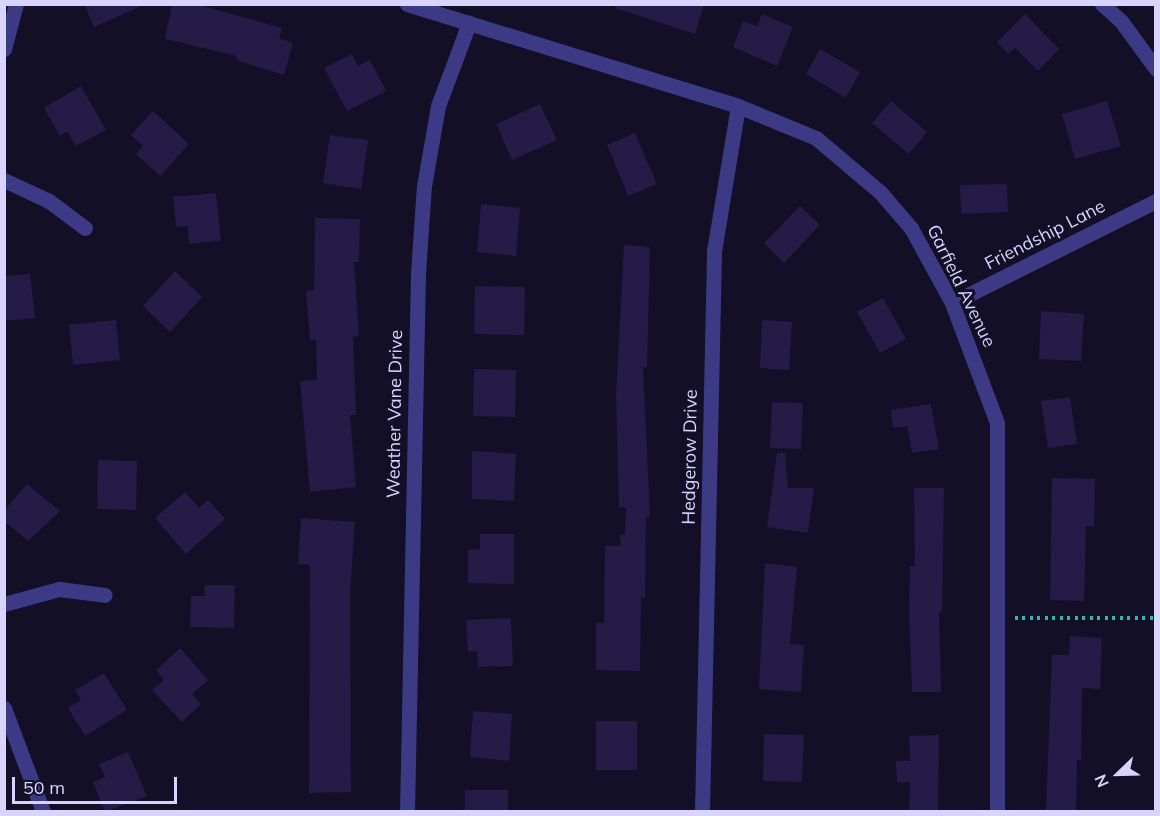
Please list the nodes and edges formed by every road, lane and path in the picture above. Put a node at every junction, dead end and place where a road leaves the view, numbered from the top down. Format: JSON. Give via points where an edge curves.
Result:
{"nodes":[{"id":1,"x":16,"y":4,"type":"edge"},
{"id":2,"x":407,"y":4,"type":"edge"},
{"id":3,"x":1102,"y":4,"type":"edge"},
{"id":4,"x":469,"y":23,"type":"junction"},
{"id":5,"x":4,"y":49,"type":"edge"},
{"id":6,"x":1155,"y":69,"type":"edge"},
{"id":7,"x":738,"y":106,"type":"junction"},
{"id":8,"x":4,"y":180,"type":"edge"},
{"id":9,"x":1155,"y":201,"type":"edge"},
{"id":10,"x":85,"y":228,"type":"dead end"},
{"id":11,"x":952,"y":303,"type":"junction"},
{"id":12,"x":105,"y":596,"type":"dead end"},
{"id":13,"x":4,"y":604,"type":"edge"},
{"id":14,"x":999,"y":618,"type":"junction"},
{"id":15,"x":1155,"y":618,"type":"edge"},
{"id":16,"x":4,"y":708,"type":"edge"},
{"id":17,"x":43,"y":812,"type":"edge"},
{"id":18,"x":407,"y":812,"type":"edge"},
{"id":19,"x":702,"y":812,"type":"edge"},
{"id":20,"x":997,"y":812,"type":"edge"}],
"edges":[{"from":1,"to":5,"type":"street"},
{"from":2,"to":4,"type":"street","name":"Garfield Avenue"},
{"from":3,"to":6,"type":"street","via":[[1120,21]]},
{"from":4,"to":7,"type":"street","name":"Garfield Avenue"},
{"from":4,"to":18,"type":"street","name":"Weather Vane Drive","via":[[438,106],[424,186],[418,273]]},
{"from":7,"to":11,"type":"street","name":"Garfield Avenue","via":[[816,138],[880,192],[911,228]]},
{"from":7,"to":19,"type":"street","name":"Hedgerow Drive","via":[[714,251]]},
{"from":8,"to":10,"type":"street","via":[[49,201]]},
{"from":9,"to":11,"type":"street","name":"Friendship Lane"},
{"from":11,"to":14,"type":"street","name":"Garfield Avenue","via":[[997,423]]},
{"from":12,"to":13,"type":"street","via":[[59,589]]},
{"from":14,"to":15,"type":"path"},
{"from":14,"to":20,"type":"street","name":"Garfield Avenue"},
{"from":16,"to":17,"type":"street"}]}
